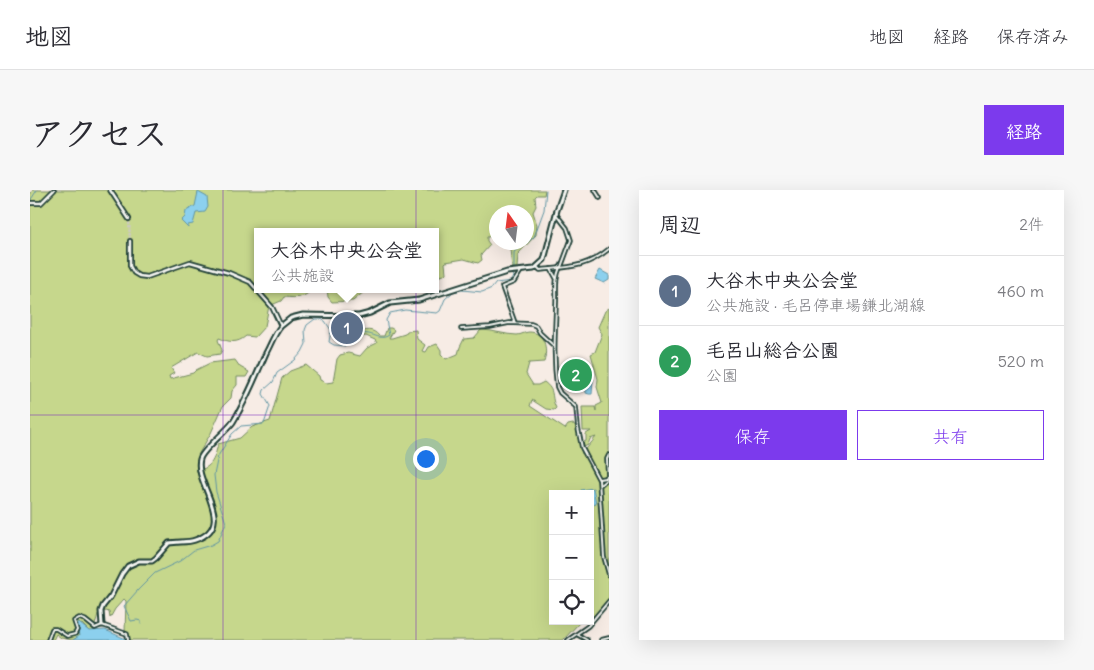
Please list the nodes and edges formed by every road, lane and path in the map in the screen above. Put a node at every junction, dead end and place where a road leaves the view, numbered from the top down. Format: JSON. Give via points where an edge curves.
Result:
{"nodes":[{"id":1,"x":54,"y":190,"type":"edge"},
{"id":2,"x":110,"y":190,"type":"edge"},
{"id":3,"x":564,"y":190,"type":"edge"},
{"id":4,"x":595,"y":190,"type":"edge"},
{"id":5,"x":600,"y":198,"type":"dead end"},
{"id":6,"x":32,"y":204,"type":"edge"},
{"id":7,"x":556,"y":214,"type":"junction"},
{"id":8,"x":129,"y":219,"type":"tunnel mouth"},
{"id":9,"x":130,"y":242,"type":"tunnel mouth"},
{"id":10,"x":609,"y":249,"type":"edge"},
{"id":11,"x":542,"y":263,"type":"junction"},
{"id":12,"x":561,"y":267,"type":"junction"},
{"id":13,"x":537,"y":268,"type":"junction"},
{"id":14,"x":549,"y":269,"type":"junction"},
{"id":15,"x":517,"y":271,"type":"junction"},
{"id":16,"x":556,"y":278,"type":"junction"},
{"id":17,"x":254,"y":287,"type":"edge"},
{"id":18,"x":260,"y":293,"type":"edge"},
{"id":19,"x":515,"y":323,"type":"junction"},
{"id":20,"x":280,"y":326,"type":"junction"},
{"id":21,"x":461,"y":329,"type":"dead end"},
{"id":22,"x":553,"y":345,"type":"junction"},
{"id":23,"x":609,"y":455,"type":"edge"},
{"id":24,"x":607,"y":477,"type":"junction"},
{"id":25,"x":599,"y":479,"type":"junction"},
{"id":26,"x":600,"y":485,"type":"junction"},
{"id":27,"x":609,"y":575,"type":"edge"},
{"id":28,"x":609,"y":601,"type":"edge"},
{"id":29,"x":102,"y":626,"type":"junction"},
{"id":30,"x":578,"y":634,"type":"junction"},
{"id":31,"x":609,"y":638,"type":"edge"},
{"id":32,"x":48,"y":640,"type":"edge"},
{"id":33,"x":128,"y":640,"type":"edge"},
{"id":34,"x":568,"y":640,"type":"edge"},
{"id":35,"x":587,"y":640,"type":"edge"},
{"id":36,"x":601,"y":640,"type":"edge"}],
"edges":[{"from":1,"to":6,"type":"street","via":[[43,201]]},
{"from":2,"to":8,"type":"street"},
{"from":3,"to":7,"type":"main road"},
{"from":4,"to":5,"type":"street"},
{"from":7,"to":11,"type":"main road"},
{"from":7,"to":12,"type":"street","via":[[567,228],[571,240]]},
{"from":9,"to":17,"type":"street","via":[[130,266],[139,276],[190,262],[229,273]]},
{"from":10,"to":12,"type":"street","via":[[590,262]]},
{"from":11,"to":13,"type":"main road"},
{"from":11,"to":14,"type":"street"},
{"from":12,"to":14,"type":"street"},
{"from":12,"to":16,"type":"street"},
{"from":13,"to":14,"type":"street"},
{"from":13,"to":15,"type":"main road"},
{"from":14,"to":16,"type":"street"},
{"from":15,"to":19,"type":"street","via":[[512,284],[502,287]]},
{"from":15,"to":20,"type":"main road","via":[[426,298],[390,303],[359,316],[303,315]]},
{"from":16,"to":22,"type":"street"},
{"from":18,"to":20,"type":"street","via":[[272,307]]},
{"from":19,"to":21,"type":"street"},
{"from":19,"to":22,"type":"street","via":[[534,325]]},
{"from":20,"to":29,"type":"main road","via":[[232,422],[200,461],[199,469],[213,512],[212,528],[195,540],[169,543],[152,561],[134,562],[128,566],[103,606]]},
{"from":22,"to":25,"type":"street","via":[[558,389],[575,406],[582,448]]},
{"from":23,"to":24,"type":"street"},
{"from":24,"to":25,"type":"street"},
{"from":24,"to":26,"type":"street"},
{"from":25,"to":26,"type":"street"},
{"from":26,"to":27,"type":"street","via":[[604,557]]},
{"from":28,"to":30,"type":"street"},
{"from":29,"to":32,"type":"street","via":[[95,628],[79,618],[74,621],[75,634],[67,636],[52,629]]},
{"from":29,"to":33,"type":"street","via":[[127,634]]},
{"from":30,"to":34,"type":"street"},
{"from":30,"to":35,"type":"street"},
{"from":31,"to":36,"type":"street"}]}
